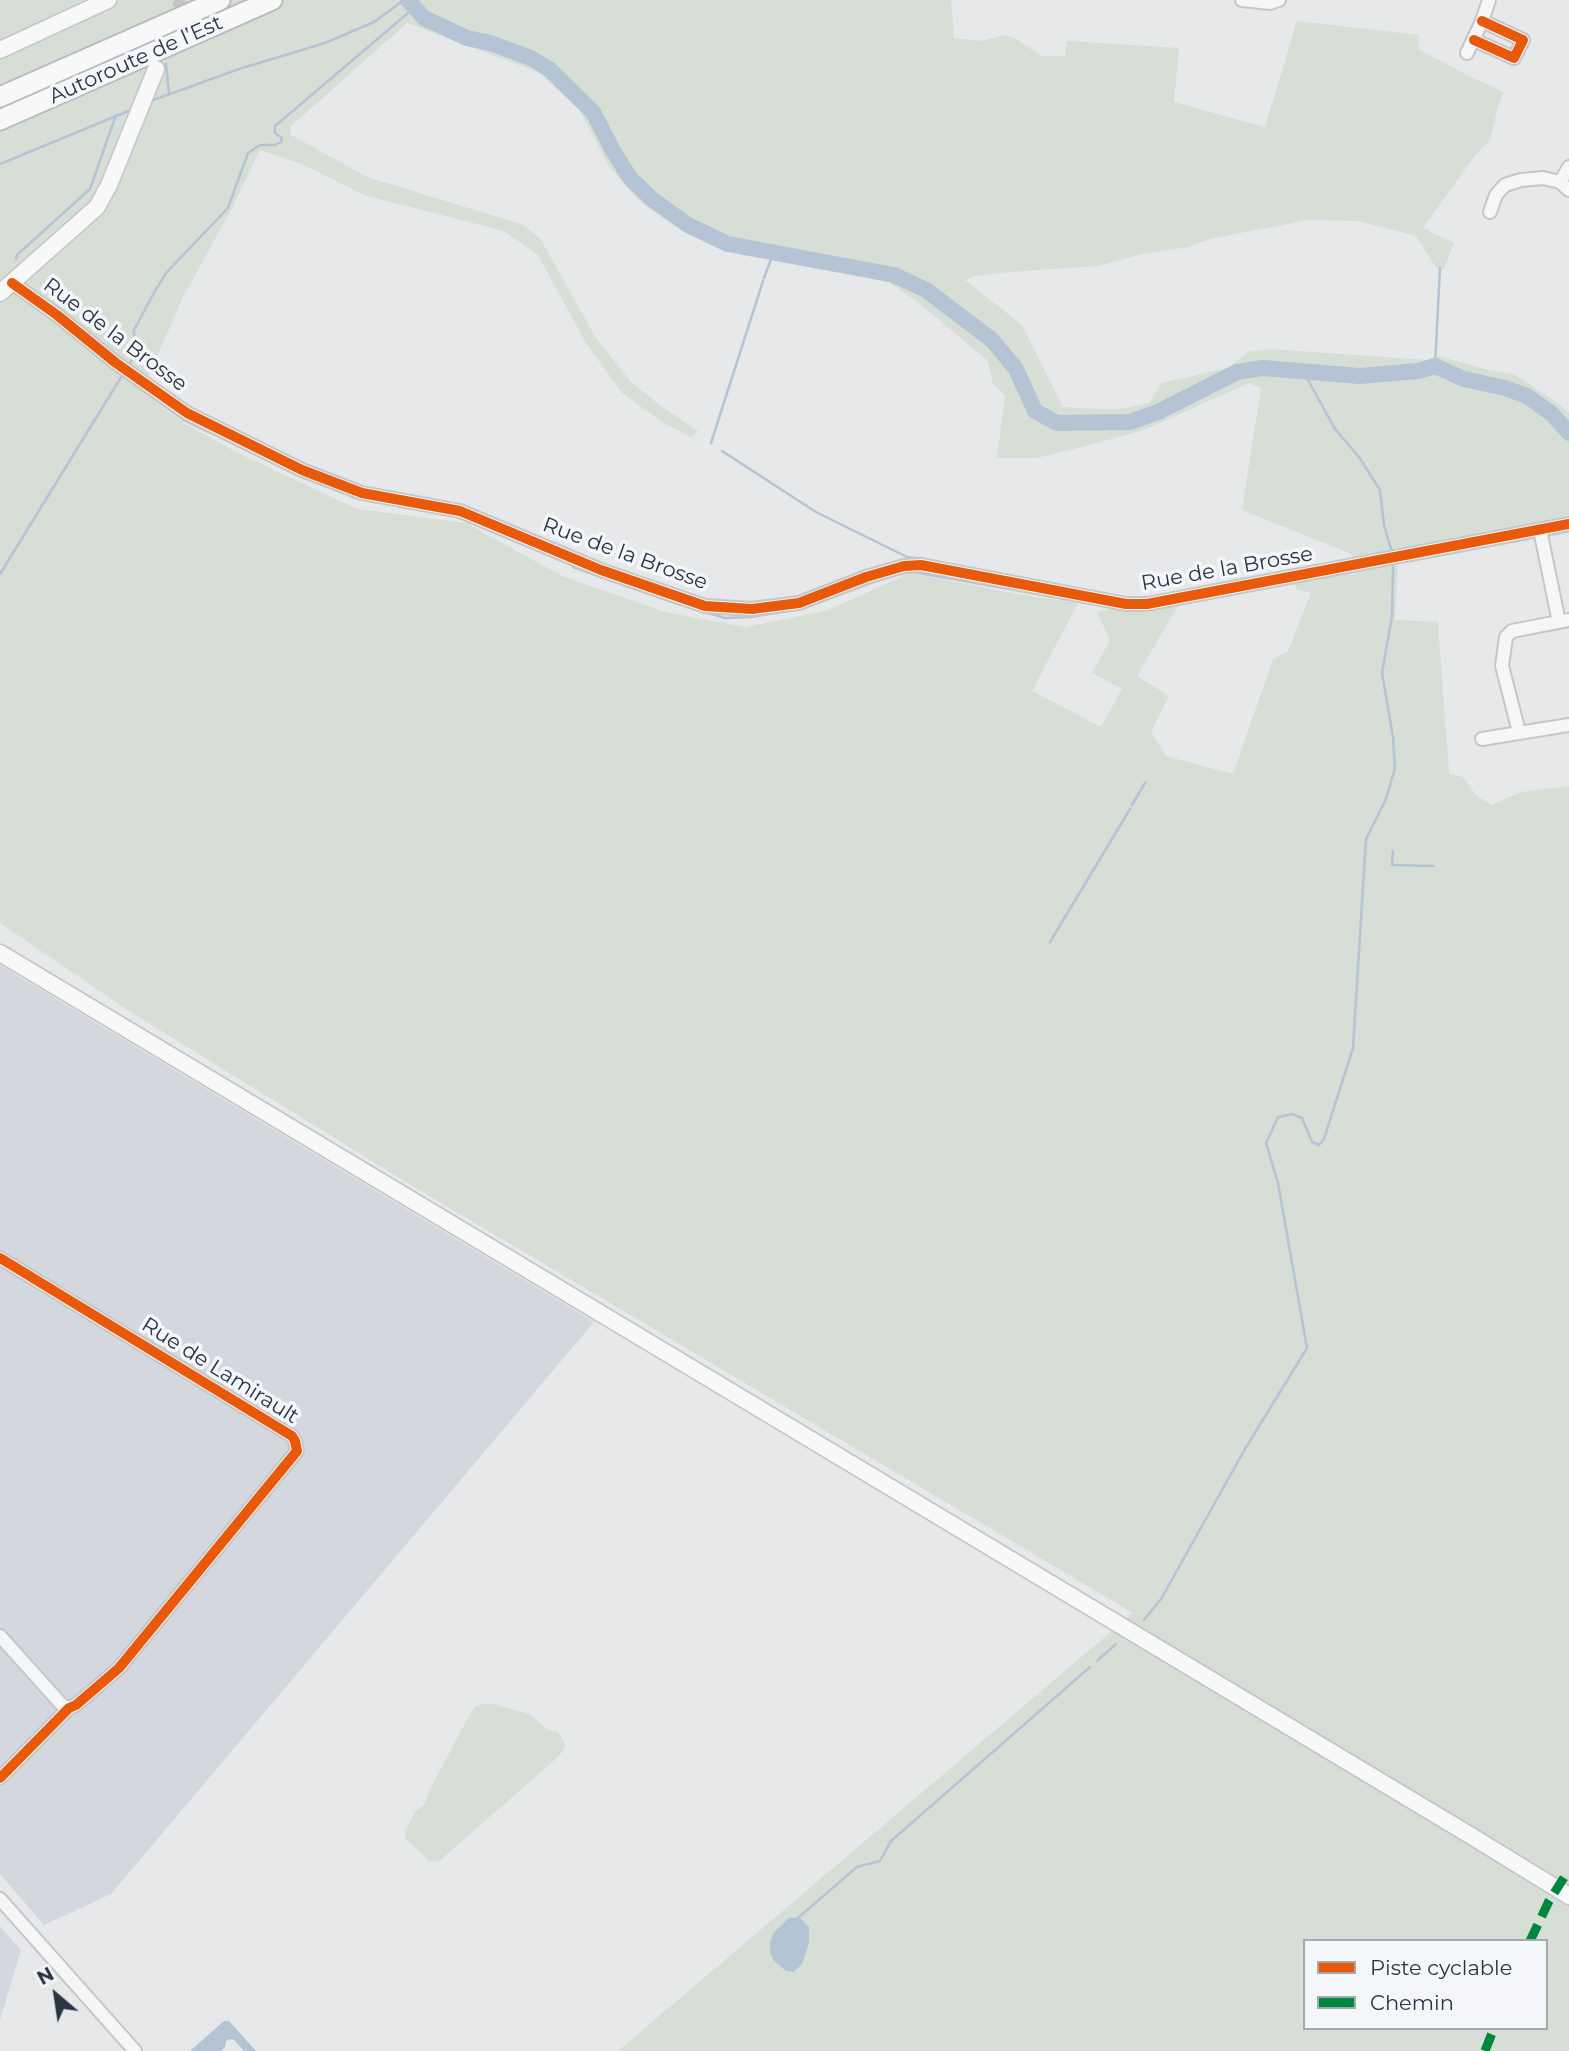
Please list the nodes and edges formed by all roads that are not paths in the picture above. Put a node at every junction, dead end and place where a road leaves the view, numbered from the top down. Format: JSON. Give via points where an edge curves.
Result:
{"nodes":[{"id":1,"x":107,"y":0,"type":"edge"},
{"id":2,"x":220,"y":0,"type":"edge"},
{"id":3,"x":272,"y":0,"type":"edge"},
{"id":4,"x":1242,"y":0,"type":"edge"},
{"id":5,"x":1279,"y":0,"type":"edge"},
{"id":6,"x":1489,"y":0,"type":"edge"},
{"id":7,"x":1482,"y":21,"type":"junction"},
{"id":8,"x":1474,"y":40,"type":"junction"},
{"id":9,"x":0,"y":50,"type":"edge"},
{"id":10,"x":1466,"y":53,"type":"dead end"},
{"id":11,"x":156,"y":69,"type":"tunnel mouth"},
{"id":12,"x":0,"y":97,"type":"edge"},
{"id":13,"x":0,"y":120,"type":"edge"},
{"id":14,"x":1569,"y":167,"type":"edge"},
{"id":15,"x":1564,"y":186,"type":"edge"},
{"id":16,"x":1490,"y":212,"type":"dead end"},
{"id":17,"x":6,"y":288,"type":"edge"},
{"id":18,"x":1569,"y":524,"type":"edge"},
{"id":19,"x":1540,"y":530,"type":"junction"},
{"id":20,"x":1564,"y":621,"type":"edge"},
{"id":21,"x":1569,"y":725,"type":"edge"},
{"id":22,"x":1519,"y":732,"type":"junction"},
{"id":23,"x":1482,"y":739,"type":"dead end"},
{"id":24,"x":0,"y":953,"type":"edge"},
{"id":25,"x":0,"y":1258,"type":"edge"},
{"id":26,"x":0,"y":1636,"type":"edge"},
{"id":27,"x":69,"y":1708,"type":"junction"},
{"id":28,"x":0,"y":1778,"type":"edge"},
{"id":29,"x":1569,"y":1896,"type":"edge"},
{"id":30,"x":0,"y":1899,"type":"edge"},
{"id":31,"x":135,"y":2051,"type":"edge"}],
"edges":[{"from":1,"to":9,"type":"main road"},
{"from":2,"to":12,"type":"highway","name":"Autoroute de l’Est"},
{"from":3,"to":13,"type":"highway","name":"Autoroute de l’Est"},
{"from":4,"to":5,"type":"street"},
{"from":6,"to":7,"type":"street"},
{"from":7,"to":8,"type":"street"},
{"from":7,"to":8,"type":"street","via":[[1523,40],[1514,58]]},
{"from":8,"to":10,"type":"street"},
{"from":11,"to":17,"type":"main road","via":[[97,207]]},
{"from":14,"to":15,"type":"street"},
{"from":15,"to":16,"type":"street","via":[[1543,178],[1505,185]]},
{"from":17,"to":19,"type":"street","name":"Rue de la Brosse","via":[[57,315],[187,413],[302,470],[362,493],[460,512],[601,570],[705,606],[752,610],[800,603],[866,577],[921,565],[1126,604],[1147,604]]},
{"from":18,"to":19,"type":"street","name":"Rue de la Brosse"},
{"from":19,"to":20,"type":"street"},
{"from":20,"to":22,"type":"street","via":[[1512,631],[1506,637],[1502,666]]},
{"from":21,"to":22,"type":"street"},
{"from":22,"to":23,"type":"street"},
{"from":24,"to":29,"type":"main road"},
{"from":25,"to":27,"type":"street","name":"Rue de Lamirault","via":[[292,1436],[297,1446],[293,1458],[119,1668]]},
{"from":26,"to":27,"type":"street"},
{"from":27,"to":28,"type":"street"},
{"from":30,"to":31,"type":"street"}]}
